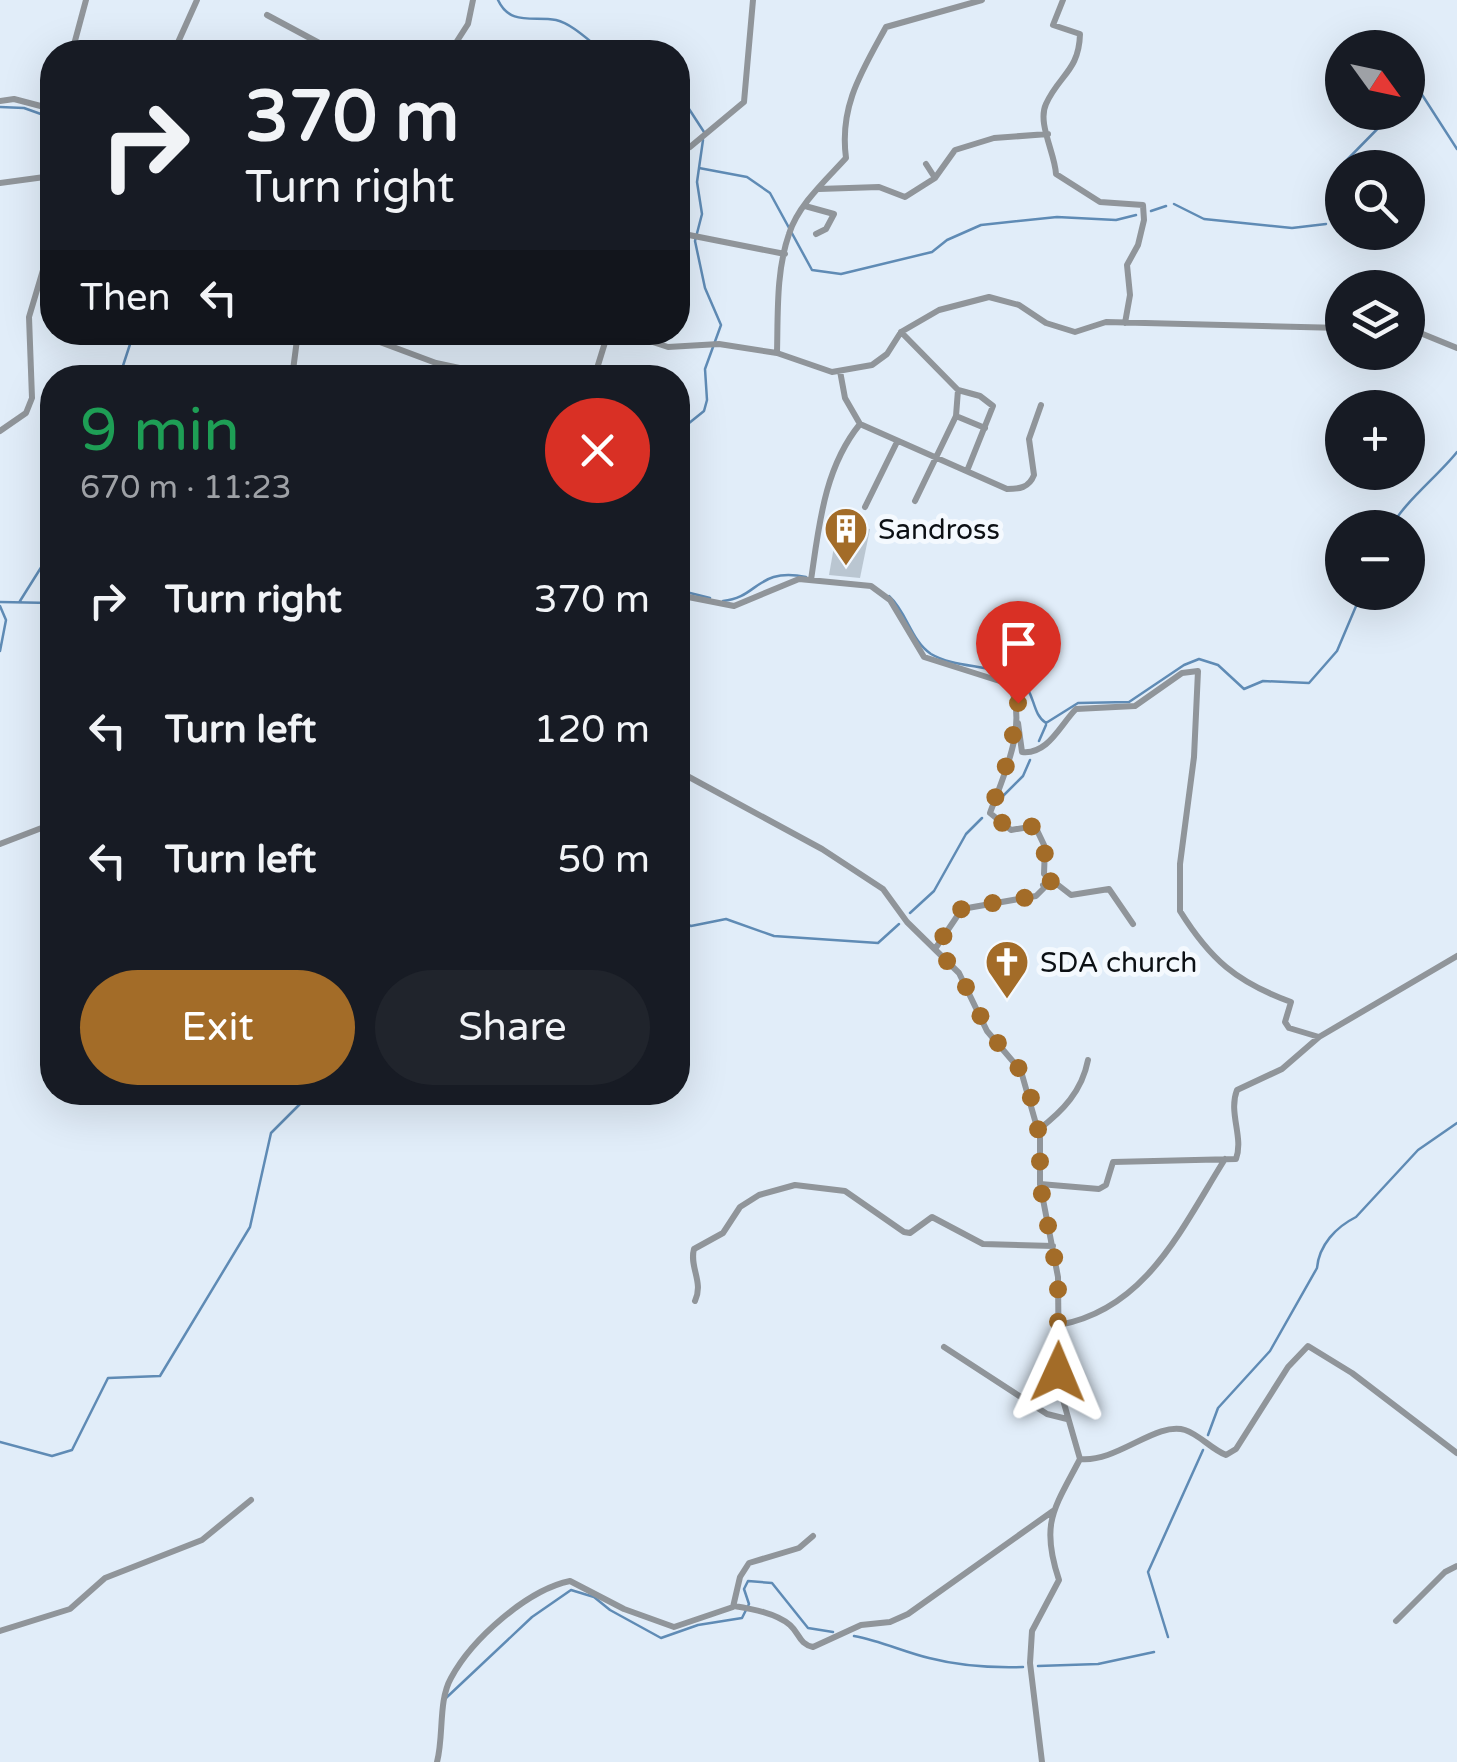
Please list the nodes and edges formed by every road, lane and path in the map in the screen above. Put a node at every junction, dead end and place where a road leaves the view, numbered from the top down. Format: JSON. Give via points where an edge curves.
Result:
{"nodes":[{"id":1,"x":86,"y":0,"type":"edge"},
{"id":2,"x":197,"y":0,"type":"edge"},
{"id":3,"x":473,"y":0,"type":"edge"},
{"id":4,"x":752,"y":0,"type":"edge"},
{"id":5,"x":982,"y":0,"type":"edge"},
{"id":6,"x":1063,"y":0,"type":"edge"},
{"id":7,"x":267,"y":14,"type":"dead end"},
{"id":8,"x":75,"y":40,"type":"edge"},
{"id":9,"x":179,"y":40,"type":"edge"},
{"id":10,"x":314,"y":40,"type":"edge"},
{"id":11,"x":458,"y":40,"type":"edge"},
{"id":12,"x":0,"y":101,"type":"edge"},
{"id":13,"x":40,"y":104,"type":"edge"},
{"id":14,"x":1048,"y":134,"type":"junction"},
{"id":15,"x":690,"y":147,"type":"dead end"},
{"id":16,"x":926,"y":164,"type":"dead end"},
{"id":17,"x":40,"y":178,"type":"edge"},
{"id":18,"x":936,"y":178,"type":"junction"},
{"id":19,"x":0,"y":183,"type":"edge"},
{"id":20,"x":819,"y":189,"type":"junction"},
{"id":21,"x":805,"y":206,"type":"junction"},
{"id":22,"x":816,"y":234,"type":"dead end"},
{"id":23,"x":690,"y":235,"type":"edge"},
{"id":24,"x":785,"y":254,"type":"junction"},
{"id":25,"x":40,"y":280,"type":"edge"},
{"id":26,"x":1126,"y":324,"type":"junction"},
{"id":27,"x":1325,"y":328,"type":"edge"},
{"id":28,"x":902,"y":332,"type":"junction"},
{"id":29,"x":1425,"y":335,"type":"edge"},
{"id":30,"x":394,"y":345,"type":"edge"},
{"id":31,"x":665,"y":345,"type":"edge"},
{"id":32,"x":1457,"y":348,"type":"edge"},
{"id":33,"x":776,"y":353,"type":"junction"},
{"id":34,"x":449,"y":365,"type":"edge"},
{"id":35,"x":840,"y":371,"type":"junction"},
{"id":36,"x":958,"y":390,"type":"junction"},
{"id":37,"x":1041,"y":405,"type":"dead end"},
{"id":38,"x":956,"y":416,"type":"junction"},
{"id":39,"x":860,"y":424,"type":"junction"},
{"id":40,"x":985,"y":428,"type":"junction"},
{"id":41,"x":0,"y":431,"type":"edge"},
{"id":42,"x":897,"y":442,"type":"junction"},
{"id":43,"x":938,"y":458,"type":"junction"},
{"id":44,"x":967,"y":471,"type":"junction"},
{"id":45,"x":915,"y":501,"type":"dead end"},
{"id":46,"x":865,"y":508,"type":"dead end"},
{"id":47,"x":810,"y":580,"type":"junction"},
{"id":48,"x":690,"y":597,"type":"edge"},
{"id":49,"x":1018,"y":721,"type":"junction"},
{"id":50,"x":690,"y":778,"type":"edge"},
{"id":51,"x":40,"y":829,"type":"edge"},
{"id":52,"x":0,"y":844,"type":"edge"},
{"id":53,"x":1052,"y":880,"type":"junction"},
{"id":54,"x":1043,"y":885,"type":"dead end"},
{"id":55,"x":1133,"y":924,"type":"dead end"},
{"id":56,"x":935,"y":949,"type":"junction"},
{"id":57,"x":1457,"y":956,"type":"edge"},
{"id":58,"x":1319,"y":1037,"type":"junction"},
{"id":59,"x":1088,"y":1060,"type":"dead end"},
{"id":60,"x":1038,"y":1130,"type":"junction"},
{"id":61,"x":1224,"y":1159,"type":"junction"},
{"id":62,"x":1040,"y":1184,"type":"junction"},
{"id":63,"x":1053,"y":1246,"type":"junction"},
{"id":64,"x":695,"y":1301,"type":"dead end"},
{"id":65,"x":1059,"y":1325,"type":"junction"},
{"id":66,"x":944,"y":1346,"type":"dead end"},
{"id":67,"x":1067,"y":1419,"type":"junction"},
{"id":68,"x":1457,"y":1453,"type":"edge"},
{"id":69,"x":1080,"y":1459,"type":"junction"},
{"id":70,"x":251,"y":1500,"type":"dead end"},
{"id":71,"x":1054,"y":1511,"type":"junction"},
{"id":72,"x":813,"y":1536,"type":"dead end"},
{"id":73,"x":1457,"y":1566,"type":"edge"},
{"id":74,"x":731,"y":1607,"type":"junction"},
{"id":75,"x":1396,"y":1622,"type":"dead end"},
{"id":76,"x":0,"y":1631,"type":"edge"},
{"id":77,"x":437,"y":1762,"type":"edge"},
{"id":78,"x":1042,"y":1762,"type":"edge"}],
"edges":[{"from":1,"to":8,"type":"street"},
{"from":2,"to":9,"type":"street"},
{"from":3,"to":11,"type":"street"},
{"from":4,"to":15,"type":"street","via":[[744,102]]},
{"from":5,"to":20,"type":"street","via":[[886,28],[850,92],[846,158]]},
{"from":6,"to":14,"type":"street","via":[[1053,24],[1080,34],[1080,50],[1046,103]]},
{"from":7,"to":10,"type":"street"},
{"from":12,"to":13,"type":"street"},
{"from":14,"to":18,"type":"street","via":[[994,138],[954,150]]},
{"from":14,"to":26,"type":"street","via":[[1056,174],[1100,202],[1142,205],[1138,245],[1127,266]]},
{"from":16,"to":18,"type":"street"},
{"from":17,"to":19,"type":"street"},
{"from":18,"to":20,"type":"street","via":[[905,197],[880,187]]},
{"from":20,"to":21,"type":"street"},
{"from":21,"to":22,"type":"street","via":[[834,214]]},
{"from":21,"to":24,"type":"street"},
{"from":23,"to":24,"type":"street"},
{"from":24,"to":33,"type":"street"},
{"from":25,"to":41,"type":"street","via":[[29,317],[32,398],[26,412]]},
{"from":26,"to":27,"type":"street"},
{"from":26,"to":28,"type":"street","via":[[1106,322],[1075,332],[989,297],[939,310]]},
{"from":28,"to":35,"type":"street","via":[[872,365]]},
{"from":28,"to":36,"type":"street"},
{"from":29,"to":32,"type":"street"},
{"from":30,"to":34,"type":"street"},
{"from":31,"to":33,"type":"street"},
{"from":33,"to":35,"type":"street"},
{"from":35,"to":39,"type":"street"},
{"from":36,"to":38,"type":"street"},
{"from":36,"to":40,"type":"street","via":[[993,406]]},
{"from":37,"to":44,"type":"street","via":[[1028,439],[1034,475],[1026,486],[1007,490]]},
{"from":38,"to":40,"type":"street"},
{"from":38,"to":43,"type":"street"},
{"from":39,"to":42,"type":"street"},
{"from":39,"to":47,"type":"street","via":[[823,502]]},
{"from":40,"to":44,"type":"street"},
{"from":42,"to":43,"type":"street"},
{"from":42,"to":46,"type":"street"},
{"from":43,"to":44,"type":"street"},
{"from":43,"to":45,"type":"street"},
{"from":47,"to":48,"type":"street","via":[[734,606]]},
{"from":47,"to":49,"type":"street","via":[[871,586],[890,600],[924,657],[1009,684]]},
{"from":49,"to":53,"type":"street","via":[[990,813],[1011,830],[1034,826],[1045,847],[1044,874]]},
{"from":49,"to":58,"type":"street","via":[[1022,752],[1030,753],[1054,738],[1076,709],[1134,706],[1182,673],[1198,671],[1180,911],[1207,952],[1235,977],[1291,1002],[1289,1028]]},
{"from":50,"to":56,"type":"street","via":[[883,889]]},
{"from":51,"to":52,"type":"street"},
{"from":53,"to":54,"type":"street"},
{"from":53,"to":55,"type":"street","via":[[1070,895],[1110,889]]},
{"from":53,"to":56,"type":"street","via":[[1036,896],[962,908]]},
{"from":56,"to":60,"type":"street","via":[[959,973],[988,1031],[1021,1071]]},
{"from":57,"to":58,"type":"street"},
{"from":58,"to":61,"type":"street","via":[[1288,1066],[1237,1090],[1239,1156]]},
{"from":59,"to":60,"type":"street","via":[[1074,1095]]},
{"from":60,"to":62,"type":"street"},
{"from":61,"to":62,"type":"street","via":[[1113,1162],[1099,1189]]},
{"from":61,"to":65,"type":"street","via":[[1168,1253],[1143,1280],[1122,1298]]},
{"from":62,"to":63,"type":"street"},
{"from":63,"to":64,"type":"street","via":[[984,1244],[932,1217],[904,1232],[845,1191],[794,1185],[753,1198],[723,1234],[694,1249]]},
{"from":63,"to":65,"type":"street"},
{"from":65,"to":67,"type":"street"},
{"from":66,"to":67,"type":"street","via":[[1047,1414]]},
{"from":67,"to":69,"type":"street"},
{"from":68,"to":69,"type":"street","via":[[1308,1346],[1288,1366],[1236,1450],[1226,1454],[1184,1430],[1164,1428],[1113,1454]]},
{"from":69,"to":71,"type":"street"},
{"from":70,"to":76,"type":"street","via":[[202,1540],[106,1578],[61,1613]]},
{"from":71,"to":74,"type":"street","via":[[908,1614],[861,1625],[813,1648],[780,1618]]},
{"from":71,"to":78,"type":"street","via":[[1047,1544],[1059,1580],[1032,1632],[1030,1663]]},
{"from":72,"to":74,"type":"street","via":[[799,1548],[748,1563]]},
{"from":73,"to":75,"type":"street"},
{"from":74,"to":77,"type":"street","via":[[674,1627],[582,1585],[559,1584],[496,1623],[449,1680]]}]}
